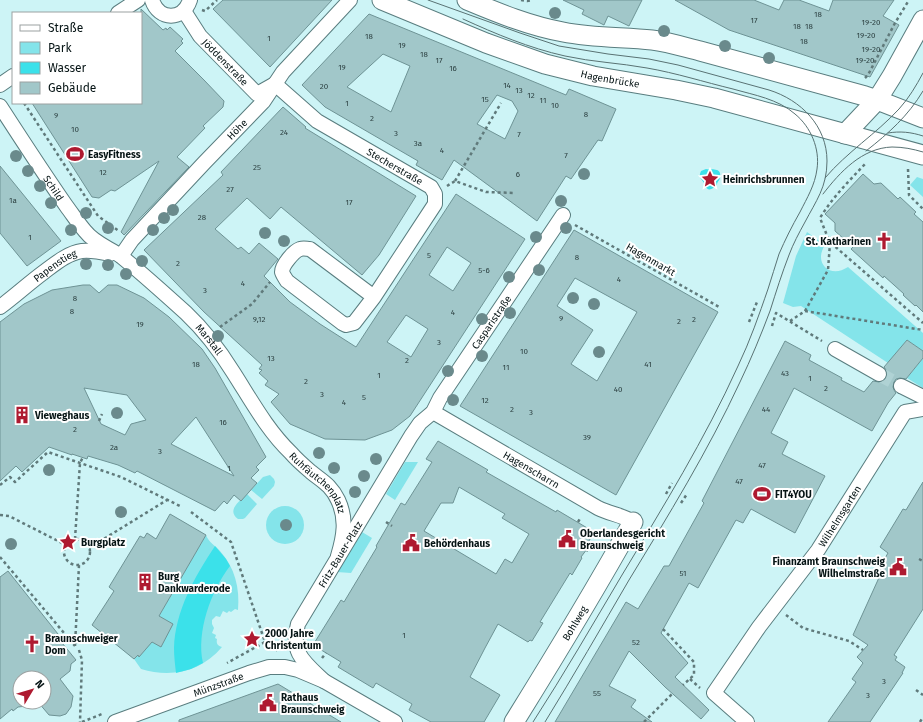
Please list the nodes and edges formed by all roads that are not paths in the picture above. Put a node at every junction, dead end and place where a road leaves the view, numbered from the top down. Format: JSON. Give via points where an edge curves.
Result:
{"nodes":[{"id":1,"x":138,"y":0,"type":"edge"},
{"id":2,"x":152,"y":0,"type":"edge"},
{"id":3,"x":350,"y":0,"type":"edge"},
{"id":4,"x":382,"y":0,"type":"edge"},
{"id":5,"x":467,"y":0,"type":"edge"},
{"id":6,"x":187,"y":6,"type":"edge"},
{"id":7,"x":120,"y":12,"type":"edge"},
{"id":8,"x":923,"y":20,"type":"edge"},
{"id":9,"x":12,"y":77,"type":"edge"},
{"id":10,"x":275,"y":84,"type":"junction"},
{"id":11,"x":0,"y":85,"type":"edge"},
{"id":12,"x":877,"y":100,"type":"junction"},
{"id":13,"x":0,"y":106,"type":"edge"},
{"id":14,"x":923,"y":118,"type":"edge"},
{"id":15,"x":845,"y":134,"type":"junction"},
{"id":16,"x":923,"y":155,"type":"edge"},
{"id":17,"x":568,"y":219,"type":"road end"},
{"id":18,"x":121,"y":256,"type":"junction"},
{"id":19,"x":374,"y":297,"type":"junction"},
{"id":20,"x":0,"y":307,"type":"edge"},
{"id":21,"x":835,"y":350,"type":"road end"},
{"id":22,"x":879,"y":374,"type":"tunnel mouth"},
{"id":23,"x":901,"y":386,"type":"tunnel mouth"},
{"id":24,"x":923,"y":397,"type":"edge"},
{"id":25,"x":923,"y":409,"type":"edge"},
{"id":26,"x":433,"y":412,"type":"junction"},
{"id":27,"x":418,"y":427,"type":"joint"},
{"id":28,"x":278,"y":439,"type":"joint"},
{"id":29,"x":633,"y":522,"type":"joint"},
{"id":30,"x":338,"y":556,"type":"junction"},
{"id":31,"x":324,"y":681,"type":"junction"},
{"id":32,"x":110,"y":718,"type":"edge"},
{"id":33,"x":395,"y":722,"type":"edge"},
{"id":34,"x":514,"y":722,"type":"edge"},
{"id":35,"x":747,"y":722,"type":"edge"}],
"edges":[{"from":1,"to":7,"type":"street"},
{"from":2,"to":6,"type":"street","name":"Jöddenstraße","via":[[157,10],[167,16],[179,14]]},
{"from":3,"to":10,"type":"street","name":"Höhe","via":[[288,66]]},
{"from":4,"to":15,"type":"main road","name":"Hagenbrücke","via":[[486,43],[545,64],[592,76],[714,98]]},
{"from":5,"to":12,"type":"main road","via":[[544,28],[584,36],[652,40],[677,45]]},
{"from":6,"to":10,"type":"street","name":"Jöddenstraße","via":[[200,36],[257,94]]},
{"from":8,"to":12,"type":"main road"},
{"from":9,"to":11,"type":"street"},
{"from":10,"to":18,"type":"street","name":"Höhe","via":[[263,102],[132,240]]},
{"from":10,"to":19,"type":"street","name":"Stecherstraße","via":[[317,121],[431,188],[435,194],[435,204]]},
{"from":12,"to":14,"type":"main road"},
{"from":12,"to":15,"type":"main road"},
{"from":13,"to":18,"type":"street","name":"Schild","via":[[85,232],[93,240]]},
{"from":15,"to":16,"type":"main road","name":"Hagenbrücke"},
{"from":17,"to":26,"type":"street","name":"Casparistraße","via":[[440,398]]},
{"from":18,"to":20,"type":"street","name":"Papenstieg","via":[[92,251],[69,255]]},
{"from":18,"to":28,"type":"street","name":"Marstall","via":[[187,314],[206,336]]},
{"from":19,"to":19,"type":"street","via":[[354,323],[346,325],[287,281],[282,271],[283,266],[295,252],[310,249]]},
{"from":21,"to":22,"type":"street"},
{"from":23,"to":24,"type":"street"},
{"from":25,"to":35,"type":"street","name":"Wilhelmsgarten","via":[[905,412],[818,550],[714,693]]},
{"from":26,"to":27,"type":"street","name":"Casparistraße"},
{"from":26,"to":29,"type":"street","name":"Hagenscharrn","via":[[598,508]]},
{"from":27,"to":30,"type":"street","name":"Fritz-Bauer-Platz"},
{"from":28,"to":30,"type":"street","name":"Ruhfäutchenplatz","via":[[334,492],[344,528]]},
{"from":29,"to":34,"type":"main road","name":"Bohlweg"},
{"from":30,"to":31,"type":"street","name":"Fritz-Bauer-Platz","via":[[298,624],[295,635],[297,651],[303,661]]},
{"from":31,"to":32,"type":"street","name":"Münzstraße","via":[[298,670],[285,667],[268,668]]},
{"from":31,"to":33,"type":"street"}]}
